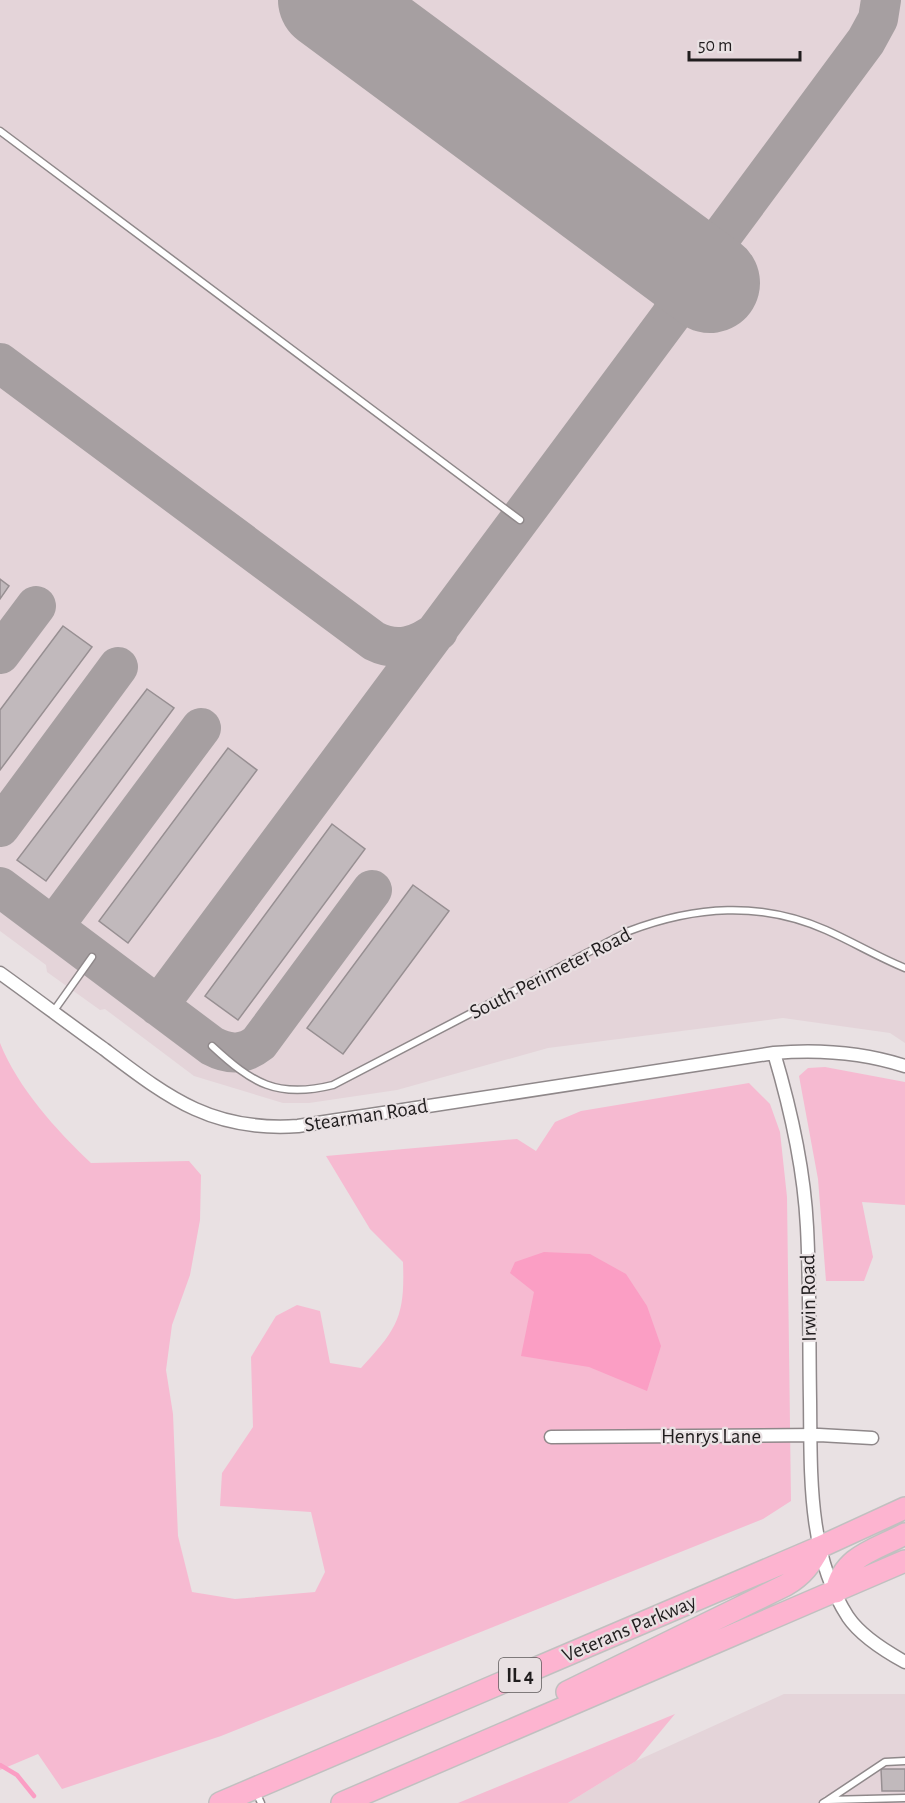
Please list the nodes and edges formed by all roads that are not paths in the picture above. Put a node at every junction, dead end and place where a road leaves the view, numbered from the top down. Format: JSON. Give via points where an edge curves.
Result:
{"nodes":[{"id":1,"x":0,"y":131,"type":"edge"},
{"id":2,"x":520,"y":520,"type":"dead end"},
{"id":3,"x":92,"y":957,"type":"dead end"},
{"id":4,"x":905,"y":968,"type":"edge"},
{"id":5,"x":0,"y":973,"type":"edge"},
{"id":6,"x":53,"y":1012,"type":"junction"},
{"id":7,"x":212,"y":1046,"type":"dead end"},
{"id":8,"x":774,"y":1053,"type":"junction"},
{"id":9,"x":905,"y":1066,"type":"edge"},
{"id":10,"x":810,"y":1435,"type":"junction"},
{"id":11,"x":551,"y":1437,"type":"dead end"},
{"id":12,"x":872,"y":1438,"type":"dead end"},
{"id":13,"x":905,"y":1508,"type":"edge"},
{"id":14,"x":905,"y":1534,"type":"edge"},
{"id":15,"x":820,"y":1547,"type":"junction"},
{"id":16,"x":905,"y":1561,"type":"edge"},
{"id":17,"x":836,"y":1592,"type":"junction"},
{"id":18,"x":905,"y":1662,"type":"edge"},
{"id":19,"x":466,"y":1750,"type":"junction"},
{"id":20,"x":905,"y":1761,"type":"edge"},
{"id":21,"x":258,"y":1796,"type":"edge"},
{"id":22,"x":905,"y":1798,"type":"edge"},
{"id":23,"x":826,"y":1801,"type":"edge"},
{"id":24,"x":220,"y":1803,"type":"edge"},
{"id":25,"x":342,"y":1803,"type":"edge"}],
"edges":[{"from":1,"to":2,"type":"lane"},
{"from":3,"to":6,"type":"lane"},
{"from":4,"to":7,"type":"lane","name":"South Perimeter Road","via":[[799,920],[746,910],[693,912],[629,931],[333,1085],[301,1090],[257,1082],[242,1074]]},
{"from":5,"to":6,"type":"street","name":"Stearman Road"},
{"from":6,"to":8,"type":"street","name":"Stearman Road","via":[[169,1097],[220,1120],[272,1128]]},
{"from":8,"to":9,"type":"street","name":"Stearman Road","via":[[856,1053]]},
{"from":8,"to":10,"type":"street","name":"Irwin Road","via":[[799,1153],[804,1193]]},
{"from":10,"to":11,"type":"street","name":"Henrys Lane"},
{"from":10,"to":12,"type":"street","name":"Henrys Lane"},
{"from":10,"to":15,"type":"street","name":"Irwin Road","via":[[813,1504]]},
{"from":13,"to":15,"type":"highway","name":"Veterans Parkway","number":"IL 4"},
{"from":14,"to":17,"type":"highway","via":[[851,1562],[839,1577]]},
{"from":15,"to":17,"type":"street","name":"Irwin Road"},
{"from":15,"to":19,"type":"highway","via":[[800,1576],[786,1585],[483,1731]]},
{"from":15,"to":21,"type":"highway","name":"Veterans Parkway","number":"IL 4"},
{"from":16,"to":17,"type":"highway","number":"IL 4"},
{"from":17,"to":18,"type":"street","name":"Irwin Road","via":[[861,1631]]},
{"from":17,"to":19,"type":"highway","number":"IL 4"},
{"from":19,"to":25,"type":"highway","number":"IL 4"},
{"from":20,"to":23,"type":"lane","via":[[885,1762]]},
{"from":21,"to":24,"type":"highway","name":"Veterans Parkway","number":"IL 4"},
{"from":22,"to":23,"type":"lane"}]}
